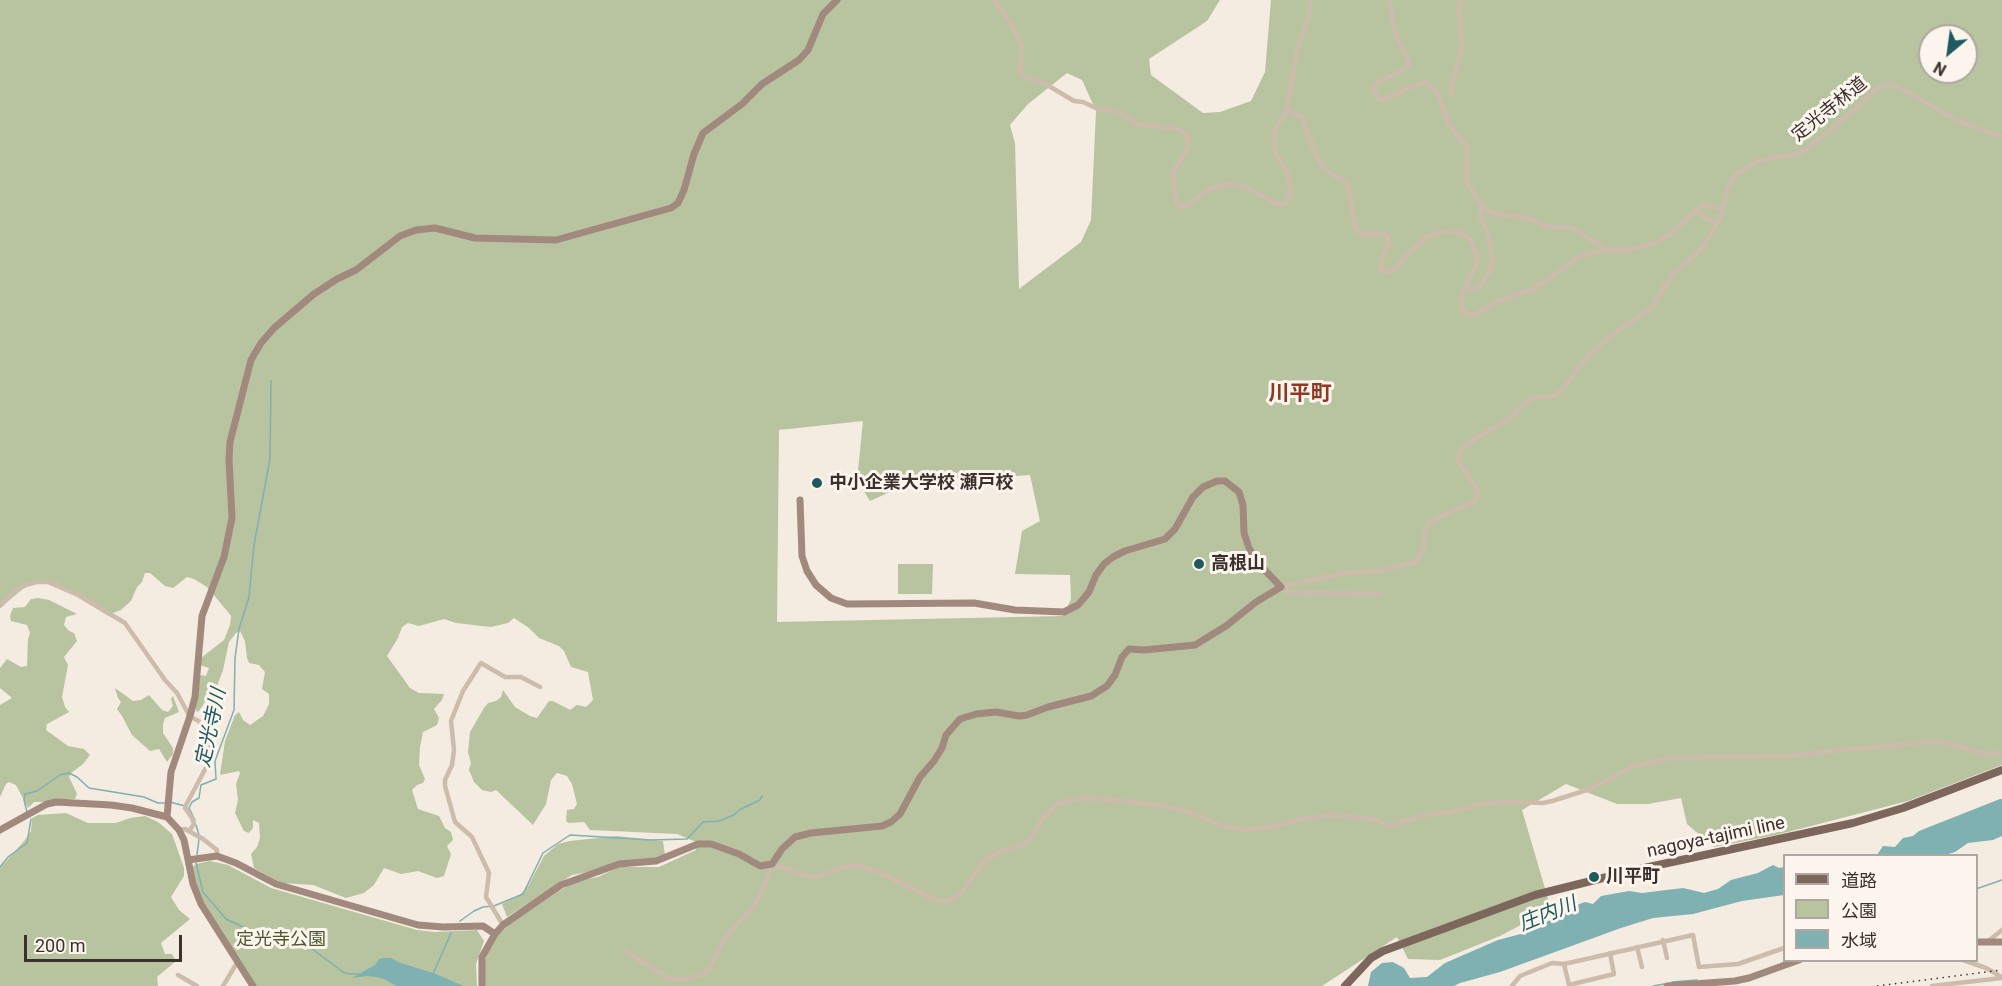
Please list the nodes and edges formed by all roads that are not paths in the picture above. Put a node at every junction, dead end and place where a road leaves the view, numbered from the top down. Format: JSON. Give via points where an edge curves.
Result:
{"nodes":[{"id":1,"x":837,"y":0,"type":"edge"},
{"id":2,"x":994,"y":0,"type":"edge"},
{"id":3,"x":1310,"y":0,"type":"edge"},
{"id":4,"x":1389,"y":0,"type":"edge"},
{"id":5,"x":1460,"y":0,"type":"edge"},
{"id":6,"x":1451,"y":95,"type":"dead end"},
{"id":7,"x":1287,"y":110,"type":"junction"},
{"id":8,"x":2002,"y":137,"type":"edge"},
{"id":9,"x":1481,"y":206,"type":"junction"},
{"id":10,"x":1722,"y":208,"type":"junction"},
{"id":11,"x":1696,"y":212,"type":"junction"},
{"id":12,"x":1717,"y":224,"type":"junction"},
{"id":13,"x":1608,"y":250,"type":"junction"},
{"id":14,"x":1464,"y":288,"type":"junction"},
{"id":15,"x":800,"y":500,"type":"dead end"},
{"id":16,"x":1281,"y":587,"type":"junction"},
{"id":17,"x":1381,"y":594,"type":"dead end"},
{"id":18,"x":0,"y":606,"type":"edge"},
{"id":19,"x":540,"y":687,"type":"dead end"},
{"id":20,"x":190,"y":716,"type":"junction"},
{"id":21,"x":2002,"y":752,"type":"edge"},
{"id":22,"x":2002,"y":770,"type":"edge"},
{"id":23,"x":167,"y":817,"type":"junction"},
{"id":24,"x":0,"y":830,"type":"edge"},
{"id":25,"x":179,"y":830,"type":"junction"},
{"id":26,"x":189,"y":831,"type":"junction"},
{"id":27,"x":216,"y":856,"type":"junction"},
{"id":28,"x":193,"y":859,"type":"junction"},
{"id":29,"x":772,"y":864,"type":"junction"},
{"id":30,"x":503,"y":925,"type":"junction"},
{"id":31,"x":2002,"y":930,"type":"edge"},
{"id":32,"x":495,"y":933,"type":"junction"},
{"id":33,"x":1663,"y":940,"type":"junction"},
{"id":34,"x":1982,"y":942,"type":"edge"},
{"id":35,"x":2002,"y":942,"type":"edge"},
{"id":36,"x":1637,"y":947,"type":"junction"},
{"id":37,"x":1783,"y":949,"type":"edge"},
{"id":38,"x":625,"y":951,"type":"dead end"},
{"id":39,"x":1610,"y":953,"type":"junction"},
{"id":40,"x":1667,"y":958,"type":"dead end"},
{"id":41,"x":1793,"y":962,"type":"edge"},
{"id":42,"x":1967,"y":962,"type":"edge"},
{"id":43,"x":239,"y":963,"type":"junction"},
{"id":44,"x":1564,"y":964,"type":"junction"},
{"id":45,"x":1642,"y":967,"type":"dead end"},
{"id":46,"x":178,"y":975,"type":"dead end"},
{"id":47,"x":2002,"y":978,"type":"edge"},
{"id":48,"x":1994,"y":979,"type":"junction"},
{"id":49,"x":197,"y":986,"type":"edge"},
{"id":50,"x":223,"y":986,"type":"edge"},
{"id":51,"x":253,"y":986,"type":"edge"},
{"id":52,"x":482,"y":986,"type":"edge"},
{"id":53,"x":1345,"y":986,"type":"edge"},
{"id":54,"x":1512,"y":986,"type":"edge"},
{"id":55,"x":1667,"y":986,"type":"edge"},
{"id":56,"x":1932,"y":986,"type":"edge"},
{"id":57,"x":1939,"y":986,"type":"edge"},
{"id":58,"x":1991,"y":986,"type":"edge"}],
"edges":[{"from":1,"to":20,"type":"street","via":[[823,15],[808,50],[799,60],[762,84],[703,133],[684,190],[671,208],[556,240],[475,238],[435,228],[416,230],[400,236],[356,270],[314,294],[274,328],[250,360],[230,442],[232,518],[224,557],[202,616]]},
{"from":2,"to":7,"type":"street","via":[[1022,45],[1023,77],[1044,83],[1074,101],[1100,110],[1118,111],[1138,125],[1174,128],[1187,134],[1188,147],[1173,172],[1176,203],[1180,207],[1208,189],[1228,184],[1243,186],[1278,204],[1286,203],[1290,183],[1273,141]]},
{"from":3,"to":7,"type":"street"},
{"from":4,"to":9,"type":"street","via":[[1396,36],[1409,65],[1376,83],[1373,89],[1381,100],[1427,82],[1439,96],[1449,125],[1467,147],[1467,183]]},
{"from":5,"to":6,"type":"street","via":[[1462,47]]},
{"from":7,"to":14,"type":"street","via":[[1301,117],[1324,169],[1348,185],[1357,231],[1388,237],[1382,270],[1393,270],[1429,236],[1460,233],[1469,238],[1477,256]]},
{"from":8,"to":10,"type":"street","name":"定光寺林道","via":[[1957,120],[1896,86],[1877,88],[1801,153],[1758,161],[1735,175]]},
{"from":9,"to":13,"type":"street","via":[[1495,214],[1528,218],[1544,226],[1572,228]]},
{"from":9,"to":14,"type":"street","via":[[1480,216],[1492,259],[1490,271],[1480,286]]},
{"from":10,"to":11,"type":"street","via":[[1702,205]]},
{"from":10,"to":12,"type":"street","name":"定光寺林道"},
{"from":11,"to":12,"type":"street"},
{"from":11,"to":13,"type":"street","via":[[1655,243]]},
{"from":12,"to":16,"type":"street","name":"定光寺林道","via":[[1698,252],[1672,274],[1652,307],[1591,353],[1555,396],[1532,398],[1508,420],[1461,449],[1457,459],[1478,496],[1429,524],[1416,562]]},
{"from":13,"to":14,"type":"street","via":[[1580,256],[1534,289],[1495,302],[1475,315],[1463,311]]},
{"from":15,"to":16,"type":"street","via":[[802,556],[816,585],[831,598],[847,604],[974,603],[1064,612],[1089,592],[1096,575],[1113,557],[1165,539],[1203,487],[1226,481],[1239,492],[1249,548]]},
{"from":16,"to":17,"type":"street","via":[[1287,592]]},
{"from":16,"to":29,"type":"street","via":[[1195,645],[1129,649],[1107,686],[1091,696],[1027,715],[996,712],[960,719],[946,735],[942,748],[900,814],[891,822],[795,837]]},
{"from":18,"to":20,"type":"street","via":[[25,585],[48,582],[118,617],[177,693]]},
{"from":19,"to":30,"type":"street","via":[[521,677],[505,677],[481,663],[463,691],[451,721],[454,750],[444,780],[454,822],[472,837],[489,873],[485,893]]},
{"from":20,"to":23,"type":"street","via":[[171,772]]},
{"from":20,"to":26,"type":"street","via":[[199,721],[210,751],[209,762],[186,807],[194,824]]},
{"from":21,"to":29,"type":"street","via":[[1975,752],[1937,741],[1784,756],[1670,758],[1634,766],[1590,789],[1552,801],[1485,803],[1390,826],[1374,819],[1331,814],[1246,830],[1223,826],[1172,807],[1081,798],[1057,804],[1031,839],[984,861],[961,894],[949,901],[931,898],[860,866],[838,868],[814,878]]},
{"from":22,"to":53,"type":"main road","name":"nagoya-tajimi line","via":[[1853,824],[1535,895],[1383,951]]},
{"from":23,"to":24,"type":"street","via":[[111,805],[56,802]]},
{"from":23,"to":25,"type":"street"},
{"from":25,"to":26,"type":"street"},
{"from":25,"to":28,"type":"street"},
{"from":26,"to":27,"type":"street","via":[[217,850]]},
{"from":27,"to":28,"type":"street"},
{"from":27,"to":32,"type":"street","via":[[276,885],[409,922],[443,927],[483,926]]},
{"from":28,"to":43,"type":"street","via":[[193,884],[201,904]]},
{"from":29,"to":30,"type":"street","via":[[760,866],[711,844],[698,844],[656,861],[619,864],[576,878]]},
{"from":29,"to":38,"type":"street","via":[[756,903],[728,933],[702,975],[668,978]]},
{"from":30,"to":32,"type":"street"},
{"from":31,"to":34,"type":"street"},
{"from":32,"to":52,"type":"street","via":[[482,957]]},
{"from":33,"to":36,"type":"street"},
{"from":33,"to":37,"type":"street","via":[[1693,935],[1699,967],[1738,964]]},
{"from":33,"to":40,"type":"street"},
{"from":34,"to":35,"type":"street"},
{"from":36,"to":39,"type":"street"},
{"from":36,"to":45,"type":"street"},
{"from":39,"to":44,"type":"street"},
{"from":39,"to":44,"type":"street","via":[[1614,974],[1569,985]]},
{"from":41,"to":55,"type":"street","via":[[1735,981]]},
{"from":42,"to":47,"type":"street"},
{"from":43,"to":50,"type":"street"},
{"from":43,"to":51,"type":"street"},
{"from":44,"to":54,"type":"street","via":[[1552,963],[1520,976]]},
{"from":46,"to":49,"type":"street"},
{"from":47,"to":48,"type":"street"},
{"from":48,"to":57,"type":"street"},
{"from":48,"to":58,"type":"street"},
{"from":56,"to":57,"type":"street"}]}
